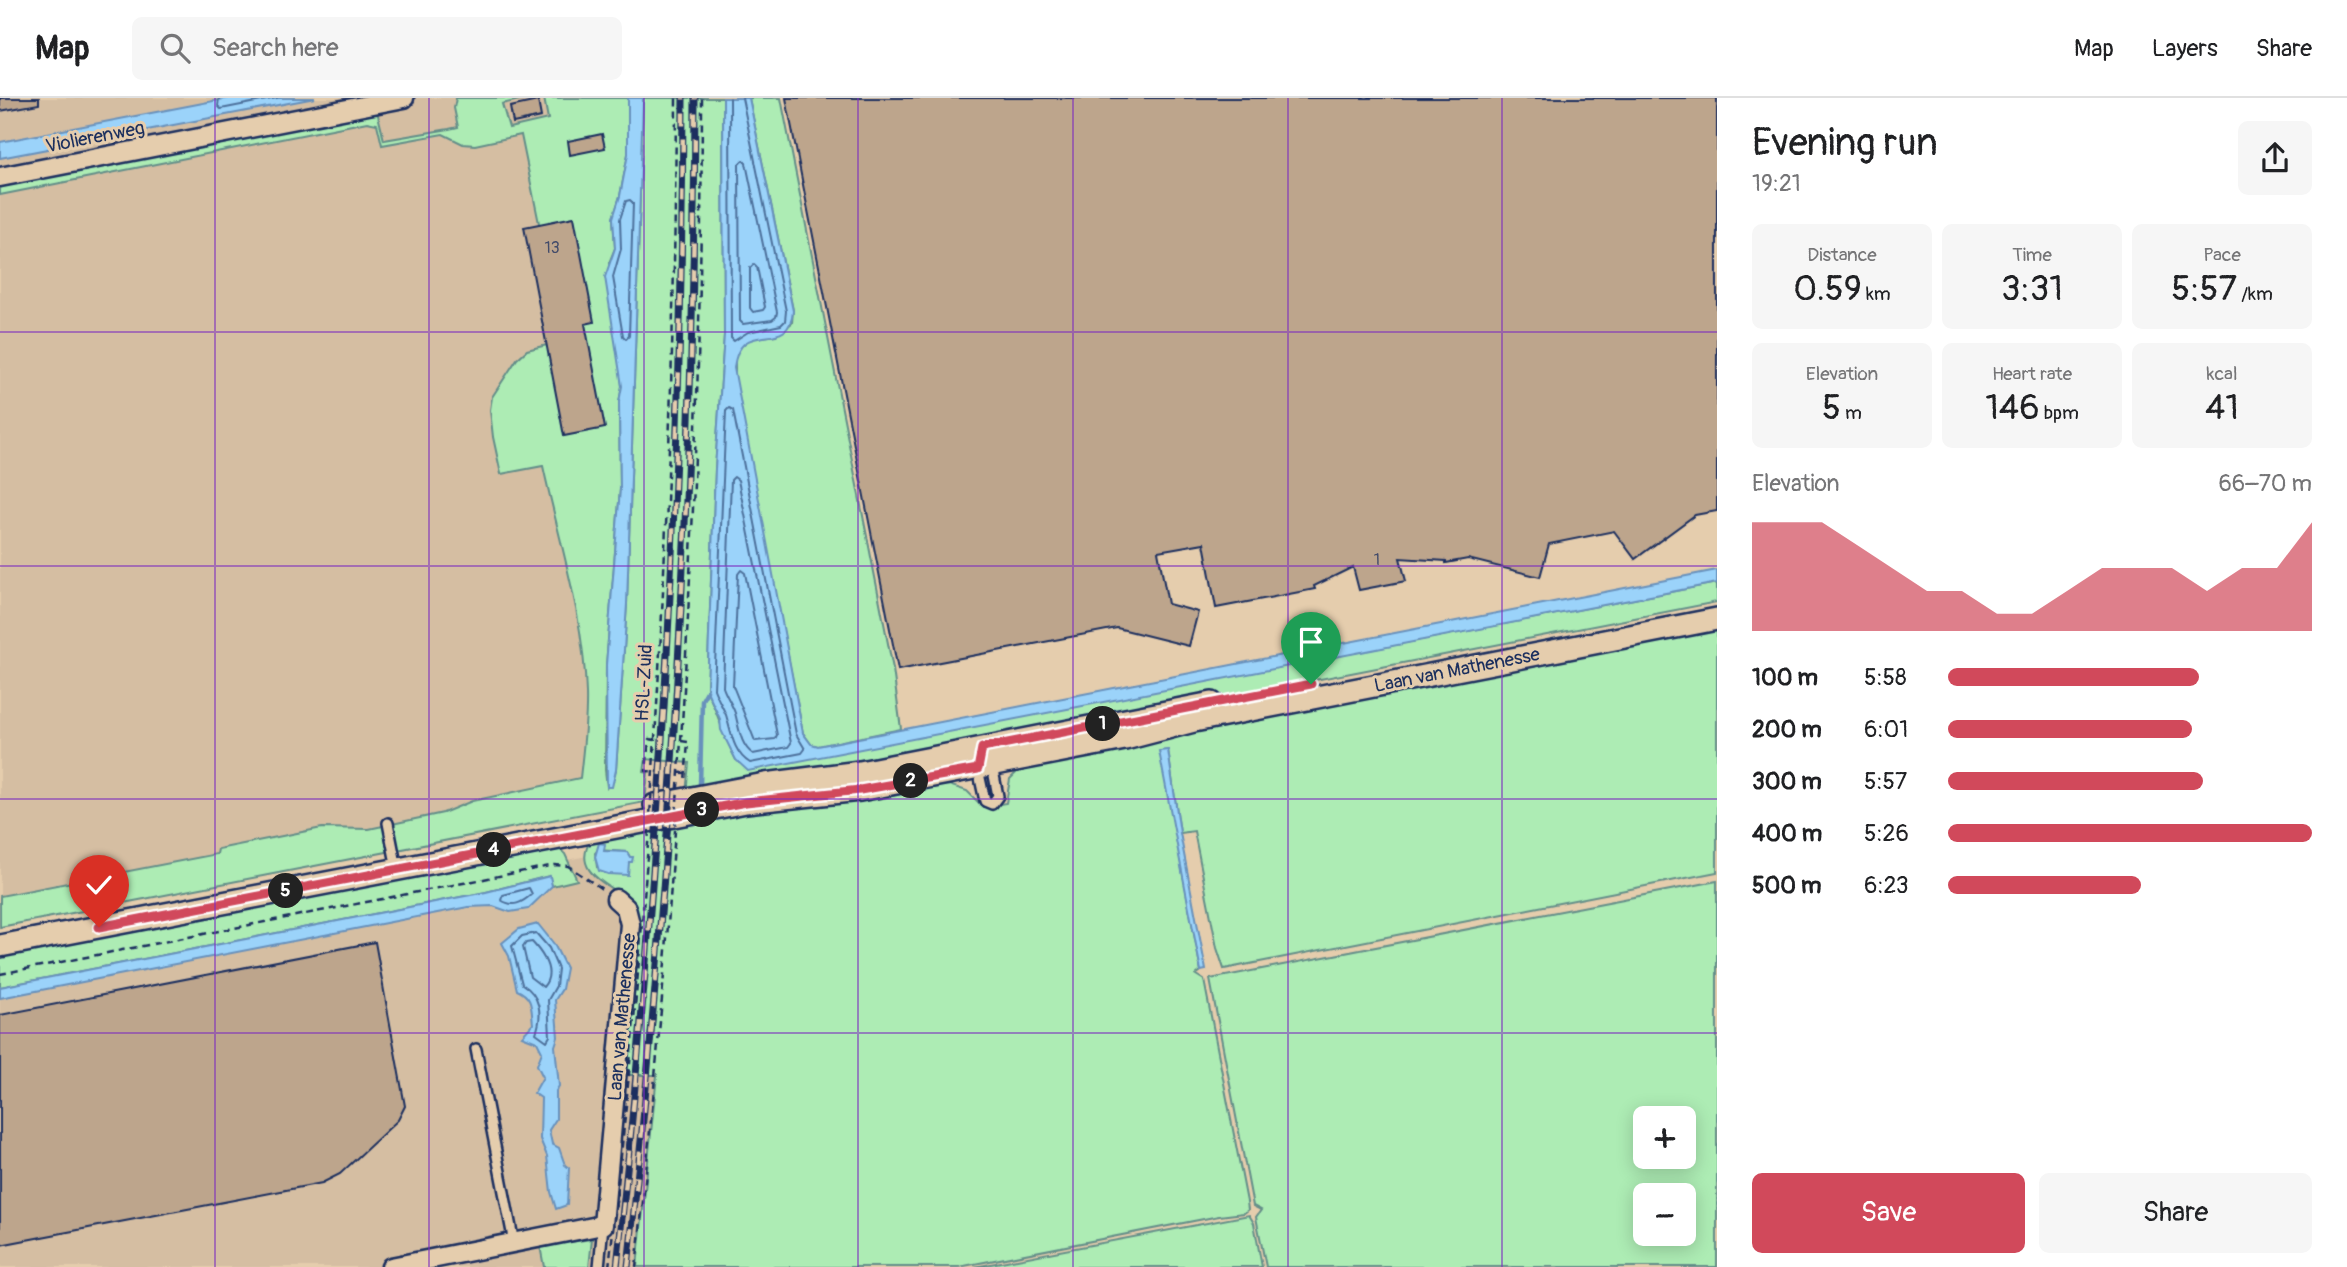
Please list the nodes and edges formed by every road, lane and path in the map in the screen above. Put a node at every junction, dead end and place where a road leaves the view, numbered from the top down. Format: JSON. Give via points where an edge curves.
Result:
{"nodes":[{"id":1,"x":404,"y":98,"type":"edge"},
{"id":2,"x":676,"y":98,"type":"edge"},
{"id":3,"x":702,"y":98,"type":"edge"},
{"id":4,"x":0,"y":177,"type":"edge"},
{"id":5,"x":1717,"y":606,"type":"edge"},
{"id":6,"x":1717,"y":619,"type":"edge"},
{"id":7,"x":655,"y":740,"type":"junction"},
{"id":8,"x":681,"y":741,"type":"junction"},
{"id":9,"x":984,"y":761,"type":"junction"},
{"id":10,"x":388,"y":822,"type":"dead end"},
{"id":11,"x":396,"y":862,"type":"junction"},
{"id":12,"x":616,"y":898,"type":"joint"},
{"id":13,"x":0,"y":932,"type":"edge"},
{"id":14,"x":0,"y":946,"type":"edge"},
{"id":15,"x":0,"y":974,"type":"edge"},
{"id":16,"x":476,"y":1049,"type":"dead end"},
{"id":17,"x":603,"y":1225,"type":"junction"},
{"id":18,"x":514,"y":1243,"type":"junction"},
{"id":19,"x":393,"y":1267,"type":"edge"},
{"id":20,"x":599,"y":1267,"type":"edge"},
{"id":21,"x":609,"y":1267,"type":"edge"},
{"id":22,"x":636,"y":1267,"type":"edge"}],
"edges":[{"from":1,"to":4,"type":"street","name":"Violierenweg"},
{"from":2,"to":7,"type":"path","name":"HSL-Zuid","bridge":true,"via":[[670,422]]},
{"from":3,"to":8,"type":"path","bridge":true,"via":[[697,419]]},
{"from":5,"to":9,"type":"street","name":"Laan van Mathenesse","via":[[1108,723]]},
{"from":6,"to":9,"type":"street","name":"Laan van Mathenesse","via":[[1125,739]]},
{"from":7,"to":8,"type":"path","via":[[649,739],[646,771],[686,773],[688,741]]},
{"from":7,"to":21,"type":"path","name":"HSL-Zuid","bridge":true},
{"from":8,"to":22,"type":"path","bridge":true},
{"from":9,"to":11,"type":"street","name":"Laan van Mathenesse","via":[[860,790],[746,802]]},
{"from":9,"to":11,"type":"street","name":"Laan van Mathenesse","via":[[731,790]]},
{"from":10,"to":11,"type":"lane"},
{"from":11,"to":13,"type":"street","name":"Laan van Mathenesse"},
{"from":11,"to":14,"type":"street","name":"Laan van Mathenesse"},
{"from":12,"to":15,"type":"path","via":[[568,866],[555,865]]},
{"from":12,"to":17,"type":"street","name":"Laan van Mathenesse","via":[[626,908],[630,924]]},
{"from":16,"to":18,"type":"lane"},
{"from":17,"to":18,"type":"street"},
{"from":17,"to":20,"type":"lane"},
{"from":18,"to":19,"type":"street"}]}
